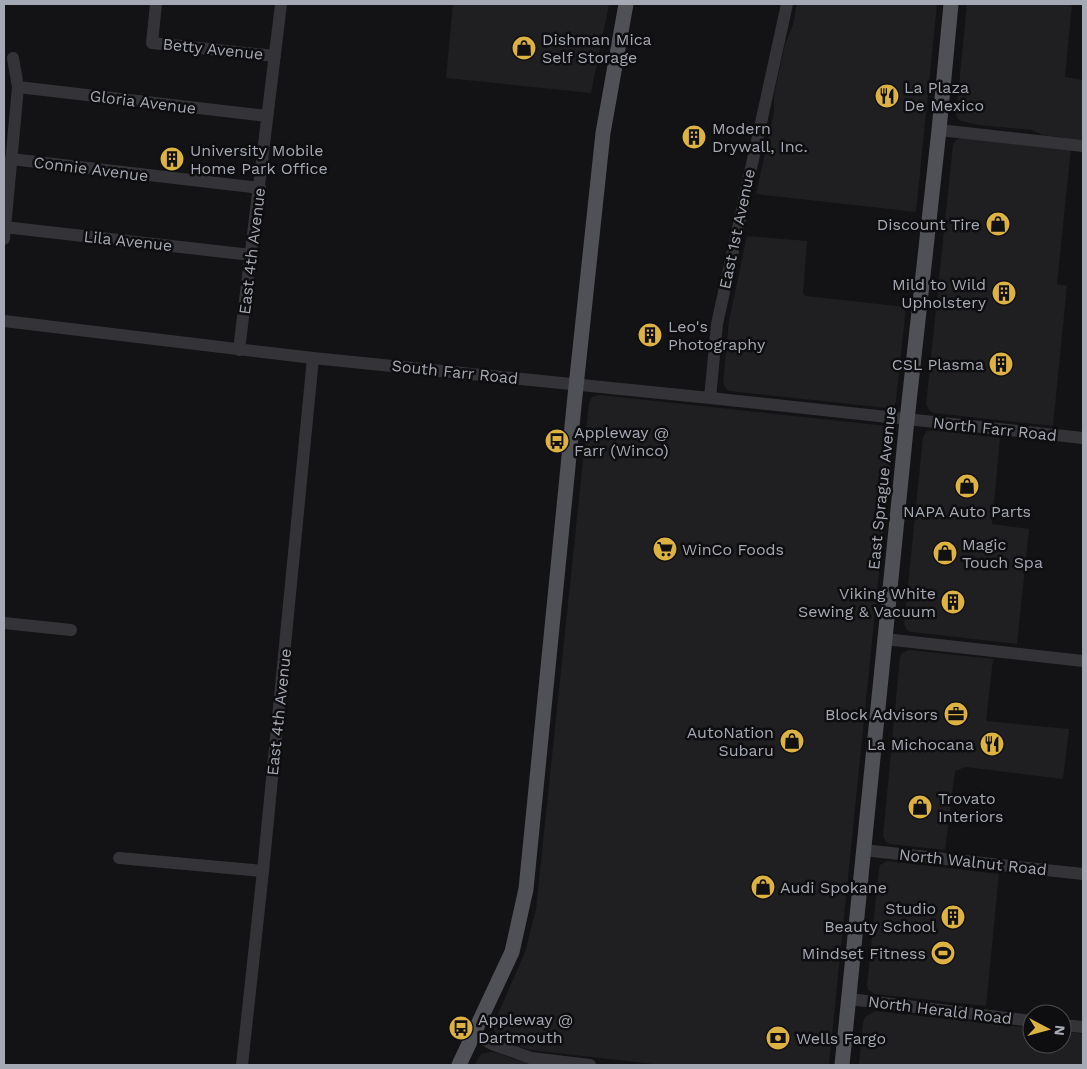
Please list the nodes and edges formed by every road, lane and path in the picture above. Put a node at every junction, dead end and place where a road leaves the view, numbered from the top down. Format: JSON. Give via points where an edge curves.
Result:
{"nodes":[{"id":1,"x":156,"y":4,"type":"edge"},
{"id":2,"x":281,"y":4,"type":"edge"},
{"id":3,"x":626,"y":4,"type":"edge"},
{"id":4,"x":787,"y":4,"type":"edge"},
{"id":5,"x":951,"y":4,"type":"edge"},
{"id":6,"x":275,"y":56,"type":"junction"},
{"id":7,"x":13,"y":58,"type":"dead end"},
{"id":8,"x":18,"y":87,"type":"junction"},
{"id":9,"x":268,"y":116,"type":"junction"},
{"id":10,"x":939,"y":130,"type":"junction"},
{"id":11,"x":1083,"y":146,"type":"edge"},
{"id":12,"x":11,"y":159,"type":"junction"},
{"id":13,"x":260,"y":188,"type":"junction"},
{"id":14,"x":4,"y":233,"type":"edge"},
{"id":15,"x":251,"y":255,"type":"junction"},
{"id":16,"x":4,"y":321,"type":"edge"},
{"id":17,"x":239,"y":350,"type":"junction"},
{"id":18,"x":313,"y":358,"type":"junction"},
{"id":19,"x":576,"y":384,"type":"junction"},
{"id":20,"x":710,"y":398,"type":"junction"},
{"id":21,"x":906,"y":420,"type":"junction"},
{"id":22,"x":1083,"y":438,"type":"edge"},
{"id":23,"x":4,"y":623,"type":"edge"},
{"id":24,"x":71,"y":630,"type":"dead end"},
{"id":25,"x":885,"y":640,"type":"junction"},
{"id":26,"x":1083,"y":661,"type":"edge"},
{"id":27,"x":863,"y":850,"type":"junction"},
{"id":28,"x":119,"y":858,"type":"dead end"},
{"id":29,"x":263,"y":871,"type":"junction"},
{"id":30,"x":1083,"y":874,"type":"edge"},
{"id":31,"x":849,"y":999,"type":"junction"},
{"id":32,"x":1022,"y":1020,"type":"edge"},
{"id":33,"x":474,"y":1034,"type":"junction"},
{"id":34,"x":242,"y":1065,"type":"edge"},
{"id":35,"x":459,"y":1065,"type":"edge"},
{"id":36,"x":590,"y":1065,"type":"edge"},
{"id":37,"x":842,"y":1065,"type":"edge"}],
"edges":[{"from":1,"to":6,"type":"street","name":"Betty Avenue","via":[[152,43]]},
{"from":2,"to":6,"type":"street","name":"East 4th Avenue"},
{"from":3,"to":19,"type":"main road","via":[[603,133]]},
{"from":4,"to":20,"type":"street","name":"East 1st Avenue","via":[[719,316]]},
{"from":5,"to":10,"type":"main road","name":"East Sprague Avenue"},
{"from":6,"to":9,"type":"street","name":"East 4th Avenue"},
{"from":7,"to":8,"type":"street"},
{"from":8,"to":9,"type":"street","name":"Gloria Avenue"},
{"from":8,"to":12,"type":"street"},
{"from":9,"to":13,"type":"street","name":"East 4th Avenue"},
{"from":10,"to":11,"type":"street"},
{"from":10,"to":21,"type":"main road","name":"East Sprague Avenue"},
{"from":12,"to":13,"type":"street","name":"Connie Avenue"},
{"from":12,"to":14,"type":"street"},
{"from":13,"to":15,"type":"street","name":"East 4th Avenue"},
{"from":14,"to":15,"type":"street","name":"Lila Avenue"},
{"from":15,"to":17,"type":"street","name":"East 4th Avenue"},
{"from":16,"to":17,"type":"street","name":"South Farr Road"},
{"from":17,"to":18,"type":"street","name":"South Farr Road"},
{"from":18,"to":19,"type":"street","name":"South Farr Road"},
{"from":18,"to":29,"type":"street","name":"East 4th Avenue"},
{"from":19,"to":20,"type":"street","name":"South Farr Road"},
{"from":19,"to":33,"type":"main road","via":[[526,889],[512,952]]},
{"from":20,"to":21,"type":"street","name":"South Farr Road"},
{"from":21,"to":22,"type":"street","name":"North Farr Road"},
{"from":21,"to":25,"type":"main road","name":"East Sprague Avenue"},
{"from":23,"to":24,"type":"street"},
{"from":25,"to":26,"type":"street"},
{"from":25,"to":27,"type":"main road","name":"East Sprague Avenue"},
{"from":27,"to":30,"type":"street","name":"North Walnut Road"},
{"from":27,"to":31,"type":"main road","name":"East Sprague Avenue"},
{"from":28,"to":29,"type":"street"},
{"from":29,"to":34,"type":"street","name":"East 4th Avenue"},
{"from":31,"to":32,"type":"street","name":"North Herald Road"},
{"from":31,"to":37,"type":"main road","name":"East Sprague Avenue"},
{"from":33,"to":35,"type":"main road"},
{"from":33,"to":36,"type":"street","via":[[531,1058]]}]}
